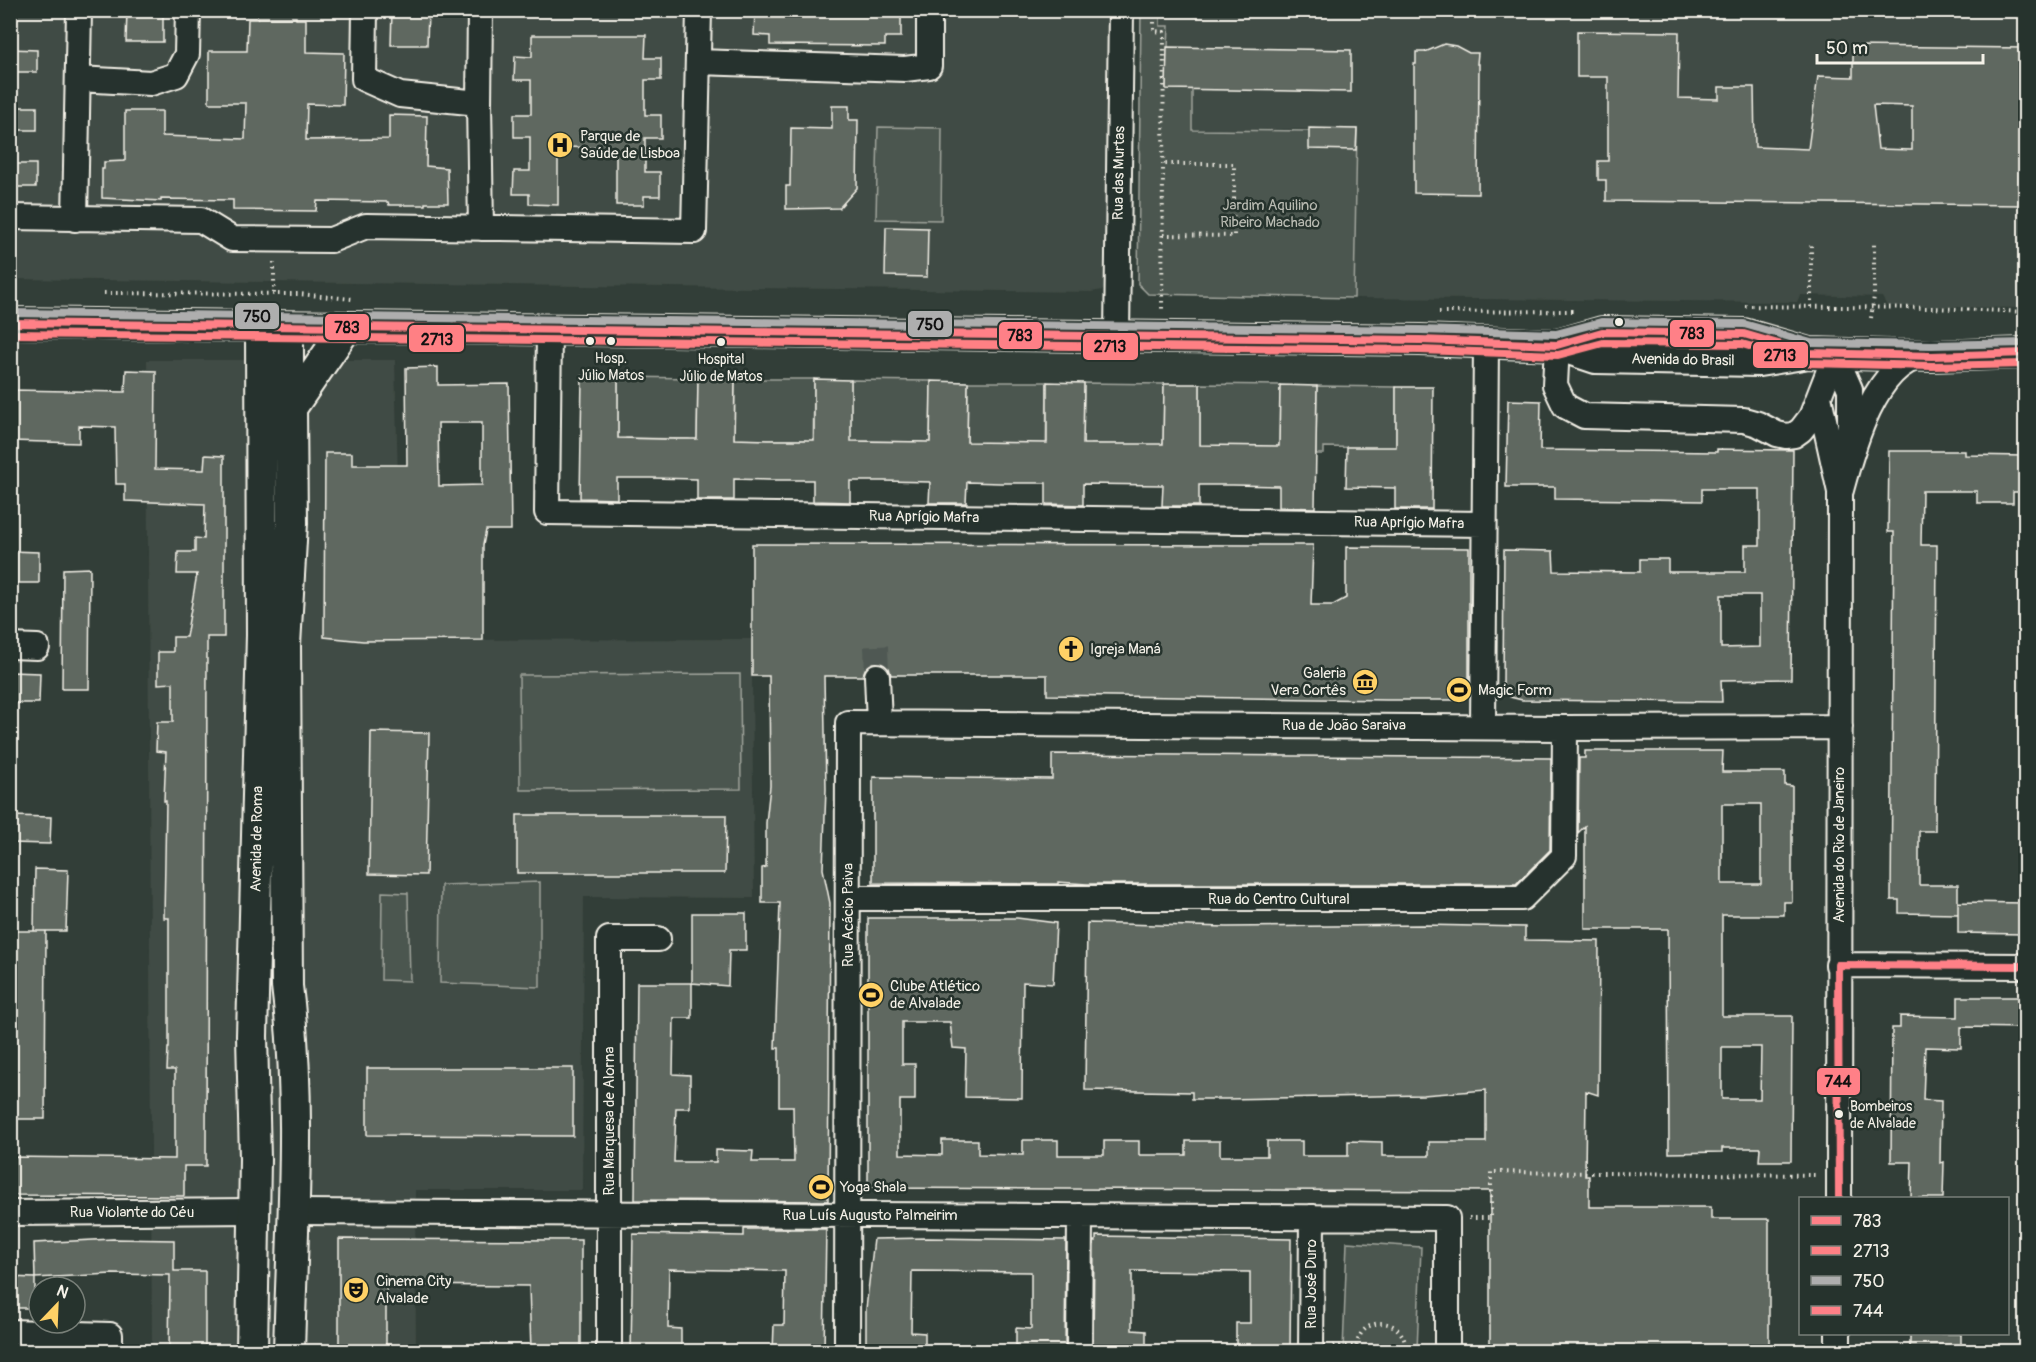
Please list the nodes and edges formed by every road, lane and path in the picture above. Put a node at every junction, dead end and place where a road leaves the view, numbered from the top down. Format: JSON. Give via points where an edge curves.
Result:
{"nodes":[{"id":1,"x":79,"y":10,"type":"edge"},
{"id":2,"x":188,"y":10,"type":"edge"},
{"id":3,"x":365,"y":10,"type":"edge"},
{"id":4,"x":480,"y":10,"type":"edge"},
{"id":5,"x":699,"y":10,"type":"edge"},
{"id":6,"x":929,"y":10,"type":"edge"},
{"id":7,"x":1120,"y":10,"type":"edge"},
{"id":8,"x":1154,"y":10,"type":"edge"},
{"id":9,"x":698,"y":62,"type":"junction"},
{"id":10,"x":78,"y":79,"type":"junction"},
{"id":11,"x":479,"y":103,"type":"junction"},
{"id":12,"x":1164,"y":164,"type":"junction"},
{"id":13,"x":10,"y":218,"type":"edge"},
{"id":14,"x":75,"y":219,"type":"junction"},
{"id":15,"x":481,"y":228,"type":"junction"},
{"id":16,"x":1163,"y":236,"type":"junction"},
{"id":17,"x":274,"y":239,"type":"junction"},
{"id":18,"x":1811,"y":241,"type":"dead end"},
{"id":19,"x":1874,"y":242,"type":"dead end"},
{"id":20,"x":274,"y":295,"type":"dead end"},
{"id":21,"x":1743,"y":306,"type":"dead end"},
{"id":22,"x":1811,"y":307,"type":"junction"},
{"id":23,"x":1872,"y":307,"type":"junction"},
{"id":24,"x":1162,"y":310,"type":"dead end"},
{"id":25,"x":2025,"y":312,"type":"edge"},
{"id":26,"x":1871,"y":318,"type":"dead end"},
{"id":27,"x":10,"y":323,"type":"edge"},
{"id":28,"x":274,"y":327,"type":"junction"},
{"id":29,"x":346,"y":328,"type":"junction"},
{"id":30,"x":549,"y":329,"type":"junction"},
{"id":31,"x":1117,"y":336,"type":"junction"},
{"id":32,"x":1486,"y":343,"type":"junction"},
{"id":33,"x":1557,"y":345,"type":"junction"},
{"id":34,"x":2025,"y":353,"type":"edge"},
{"id":35,"x":1822,"y":354,"type":"junction"},
{"id":36,"x":1932,"y":356,"type":"junction"},
{"id":37,"x":1819,"y":397,"type":"junction"},
{"id":38,"x":291,"y":408,"type":"junction"},
{"id":39,"x":1850,"y":459,"type":"junction"},
{"id":40,"x":1840,"y":492,"type":"junction"},
{"id":41,"x":1484,"y":524,"type":"junction"},
{"id":42,"x":10,"y":646,"type":"edge"},
{"id":43,"x":37,"y":647,"type":"dead end"},
{"id":44,"x":877,"y":676,"type":"tunnel mouth"},
{"id":45,"x":848,"y":723,"type":"joint"},
{"id":46,"x":879,"y":723,"type":"junction"},
{"id":47,"x":1483,"y":726,"type":"junction"},
{"id":48,"x":1839,"y":727,"type":"junction"},
{"id":49,"x":1564,"y":728,"type":"junction"},
{"id":50,"x":848,"y":898,"type":"junction"},
{"id":51,"x":658,"y":939,"type":"dead end"},
{"id":52,"x":1838,"y":965,"type":"junction"},
{"id":53,"x":2025,"y":966,"type":"edge"},
{"id":54,"x":1839,"y":1187,"type":"edge"},
{"id":55,"x":254,"y":1211,"type":"junction"},
{"id":56,"x":292,"y":1212,"type":"junction"},
{"id":57,"x":10,"y":1213,"type":"edge"},
{"id":58,"x":609,"y":1214,"type":"junction"},
{"id":59,"x":847,"y":1215,"type":"junction"},
{"id":60,"x":1080,"y":1216,"type":"junction"},
{"id":61,"x":1312,"y":1217,"type":"junction"},
{"id":62,"x":1447,"y":1218,"type":"junction"},
{"id":63,"x":10,"y":1332,"type":"edge"},
{"id":64,"x":1838,"y":1335,"type":"edge"},
{"id":65,"x":110,"y":1352,"type":"edge"},
{"id":66,"x":252,"y":1352,"type":"edge"},
{"id":67,"x":289,"y":1352,"type":"edge"},
{"id":68,"x":609,"y":1352,"type":"edge"},
{"id":69,"x":847,"y":1352,"type":"edge"},
{"id":70,"x":1080,"y":1352,"type":"edge"},
{"id":71,"x":1311,"y":1352,"type":"edge"},
{"id":72,"x":1356,"y":1352,"type":"edge"},
{"id":73,"x":1406,"y":1352,"type":"edge"},
{"id":74,"x":1447,"y":1352,"type":"edge"},
{"id":75,"x":1838,"y":1352,"type":"edge"}],
"edges":[{"from":1,"to":10,"type":"street"},
{"from":2,"to":10,"type":"street","via":[[187,54],[176,75],[151,83]]},
{"from":3,"to":11,"type":"street","via":[[364,79],[400,95]]},
{"from":4,"to":11,"type":"street"},
{"from":5,"to":9,"type":"street"},
{"from":6,"to":9,"type":"street","via":[[929,66],[905,69]]},
{"from":7,"to":31,"type":"street","name":"Rua das Murtas"},
{"from":8,"to":12,"type":"path","via":[[1154,31],[1164,32]]},
{"from":9,"to":15,"type":"street","via":[[694,231]]},
{"from":10,"to":14,"type":"street"},
{"from":11,"to":15,"type":"street"},
{"from":12,"to":16,"type":"path"},
{"from":12,"to":16,"type":"path","via":[[1234,164],[1234,236]]},
{"from":13,"to":14,"type":"street"},
{"from":14,"to":17,"type":"street","via":[[201,220],[232,239]]},
{"from":15,"to":17,"type":"street","via":[[366,226],[331,240]]},
{"from":16,"to":24,"type":"path"},
{"from":17,"to":20,"type":"path"},
{"from":18,"to":22,"type":"path"},
{"from":19,"to":23,"type":"path"},
{"from":21,"to":22,"type":"path"},
{"from":22,"to":23,"type":"path"},
{"from":23,"to":25,"type":"path"},
{"from":23,"to":26,"type":"path"},
{"from":27,"to":28,"type":"main road","name":"Avenida do Brasil"},
{"from":28,"to":29,"type":"main road","name":"Avenida do Brasil"},
{"from":28,"to":38,"type":"main road","name":"Avenida de Roma","via":[[288,369]]},
{"from":28,"to":55,"type":"main road","name":"Avenida de Roma","via":[[252,1035]]},
{"from":29,"to":30,"type":"main road","name":"Avenida do Brasil"},
{"from":29,"to":38,"type":"main road"},
{"from":30,"to":31,"type":"main road","name":"Avenida do Brasil"},
{"from":30,"to":41,"type":"street","name":"Rua Aprígio Mafra","via":[[547,512]]},
{"from":31,"to":32,"type":"main road","name":"Avenida do Brasil"},
{"from":32,"to":33,"type":"main road","name":"Avenida do Brasil"},
{"from":32,"to":41,"type":"street","name":"Rua Aprígio Mafra"},
{"from":33,"to":35,"type":"main road","name":"Avenida do Brasil","via":[[1602,332],[1744,334]]},
{"from":33,"to":37,"type":"street","via":[[1555,385],[1564,406],[1584,416],[1744,420],[1786,436],[1794,435],[1812,417]]},
{"from":34,"to":36,"type":"main road","name":"Avenida do Brasil"},
{"from":35,"to":36,"type":"main road","name":"Avenida do Brasil"},
{"from":35,"to":37,"type":"street"},
{"from":35,"to":39,"type":"street","name":"Avenida do Rio de Janeiro","via":[[1850,389]]},
{"from":36,"to":39,"type":"street","name":"Avenida do Rio de Janeiro","via":[[1909,360],[1888,376],[1874,398]]},
{"from":37,"to":40,"type":"street","name":"Avenida do Rio de Janeiro"},
{"from":38,"to":56,"type":"main road","name":"Avenida de Roma","via":[[292,523],[285,669],[287,986],[294,1112]]},
{"from":39,"to":40,"type":"street","name":"Avenida do Rio de Janeiro"},
{"from":40,"to":48,"type":"street","name":"Avenida do Rio de Janeiro"},
{"from":41,"to":47,"type":"street","name":"Rua Aprígio Mafra"},
{"from":42,"to":43,"type":"street"},
{"from":44,"to":46,"type":"street"},
{"from":45,"to":46,"type":"street","name":"Rua de João Saraiva"},
{"from":45,"to":50,"type":"street","name":"Rua Acácio Paiva"},
{"from":46,"to":47,"type":"street","name":"Rua de João Saraiva"},
{"from":47,"to":49,"type":"street","name":"Rua de João Saraiva"},
{"from":48,"to":49,"type":"street","name":"Rua de João Saraiva"},
{"from":48,"to":52,"type":"street","name":"Avenida do Rio de Janeiro"},
{"from":49,"to":50,"type":"street","name":"Rua do Centro Cultural","via":[[1564,856],[1522,898]]},
{"from":50,"to":59,"type":"street","name":"Rua Acácio Paiva"},
{"from":51,"to":58,"type":"street","name":"Rua Marquesa de Alorna","via":[[609,939]]},
{"from":52,"to":53,"type":"street"},
{"from":52,"to":54,"type":"street","name":"Avenida do Rio de Janeiro"},
{"from":54,"to":62,"type":"path","via":[[1491,1172],[1491,1218]]},
{"from":55,"to":56,"type":"main road"},
{"from":55,"to":57,"type":"street","name":"Rua Violante do Céu"},
{"from":55,"to":66,"type":"main road","name":"Avenida de Roma"},
{"from":56,"to":58,"type":"street","name":"Rua Luís Augusto Palmeirim"},
{"from":56,"to":67,"type":"main road","name":"Avenida de Roma"},
{"from":58,"to":59,"type":"street","name":"Rua Luís Augusto Palmeirim"},
{"from":58,"to":68,"type":"street","name":"Rua Marquesa de Alorna"},
{"from":59,"to":60,"type":"street","name":"Rua Luís Augusto Palmeirim"},
{"from":59,"to":69,"type":"street","name":"Rua Acácio Paiva"},
{"from":60,"to":61,"type":"street","name":"Rua Luís Augusto Palmeirim"},
{"from":60,"to":70,"type":"street"},
{"from":61,"to":62,"type":"street","name":"Rua Luís Augusto Palmeirim"},
{"from":61,"to":71,"type":"street","name":"Rua José Duro"},
{"from":62,"to":74,"type":"street"},
{"from":63,"to":65,"type":"street","via":[[110,1335]]},
{"from":64,"to":75,"type":"street"},
{"from":72,"to":73,"type":"path","via":[[1361,1332],[1382,1322],[1403,1335]]}]}
